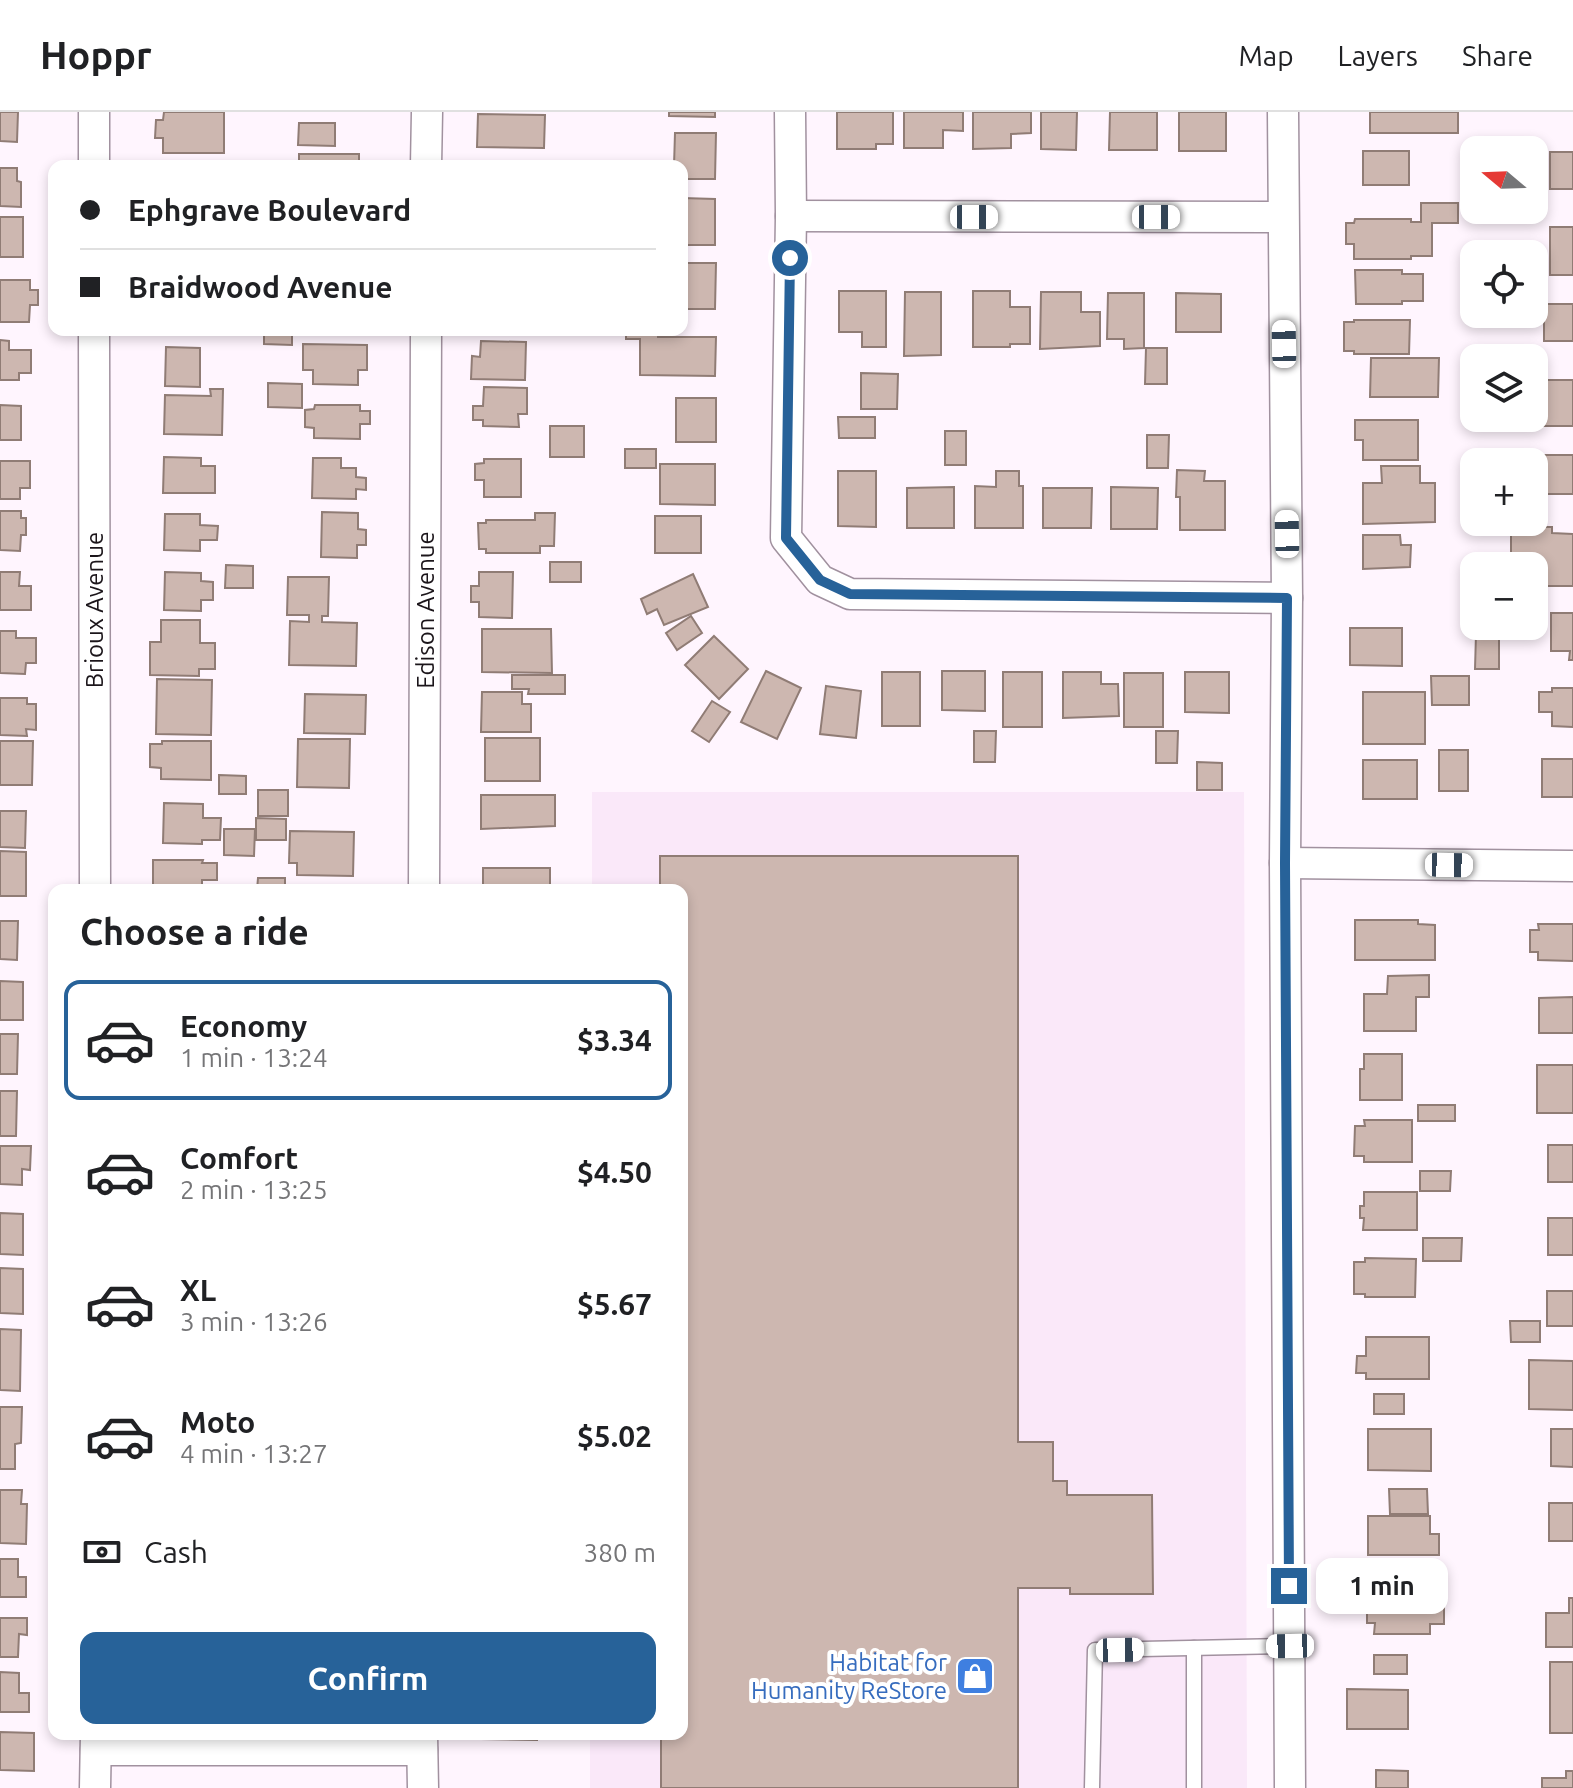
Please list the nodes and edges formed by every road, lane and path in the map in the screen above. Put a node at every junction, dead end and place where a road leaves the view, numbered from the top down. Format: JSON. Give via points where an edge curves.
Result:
{"nodes":[{"id":1,"x":94,"y":112,"type":"edge"},
{"id":2,"x":427,"y":112,"type":"edge"},
{"id":3,"x":790,"y":112,"type":"edge"},
{"id":4,"x":1283,"y":112,"type":"edge"},
{"id":5,"x":94,"y":160,"type":"edge"},
{"id":6,"x":426,"y":160,"type":"edge"},
{"id":7,"x":791,"y":216,"type":"junction"},
{"id":8,"x":1283,"y":217,"type":"junction"},
{"id":9,"x":94,"y":336,"type":"edge"},
{"id":10,"x":426,"y":336,"type":"edge"},
{"id":11,"x":1287,"y":598,"type":"junction"},
{"id":12,"x":1285,"y":863,"type":"junction"},
{"id":13,"x":1573,"y":866,"type":"edge"},
{"id":14,"x":95,"y":884,"type":"edge"},
{"id":15,"x":424,"y":884,"type":"edge"},
{"id":16,"x":1290,"y":1646,"type":"junction"},
{"id":17,"x":1194,"y":1648,"type":"junction"},
{"id":18,"x":96,"y":1742,"type":"edge"},
{"id":19,"x":422,"y":1742,"type":"edge"},
{"id":20,"x":95,"y":1788,"type":"edge"},
{"id":21,"x":423,"y":1788,"type":"edge"},
{"id":22,"x":1092,"y":1788,"type":"edge"},
{"id":23,"x":1194,"y":1788,"type":"edge"},
{"id":24,"x":1290,"y":1788,"type":"edge"}],
"edges":[{"from":1,"to":5,"type":"street"},
{"from":2,"to":6,"type":"street"},
{"from":3,"to":7,"type":"street"},
{"from":4,"to":8,"type":"street"},
{"from":7,"to":8,"type":"street"},
{"from":7,"to":11,"type":"street","via":[[786,538],[820,580],[850,594]]},
{"from":8,"to":11,"type":"street"},
{"from":9,"to":14,"type":"street","name":"Brioux Avenue"},
{"from":10,"to":15,"type":"street","name":"Edison Avenue"},
{"from":11,"to":12,"type":"street"},
{"from":12,"to":13,"type":"street"},
{"from":12,"to":16,"type":"street"},
{"from":16,"to":17,"type":"lane"},
{"from":16,"to":24,"type":"street"},
{"from":17,"to":22,"type":"lane","via":[[1095,1650]]},
{"from":17,"to":23,"type":"lane"},
{"from":18,"to":19,"type":"street"},
{"from":18,"to":20,"type":"street"},
{"from":19,"to":21,"type":"street"}]}
